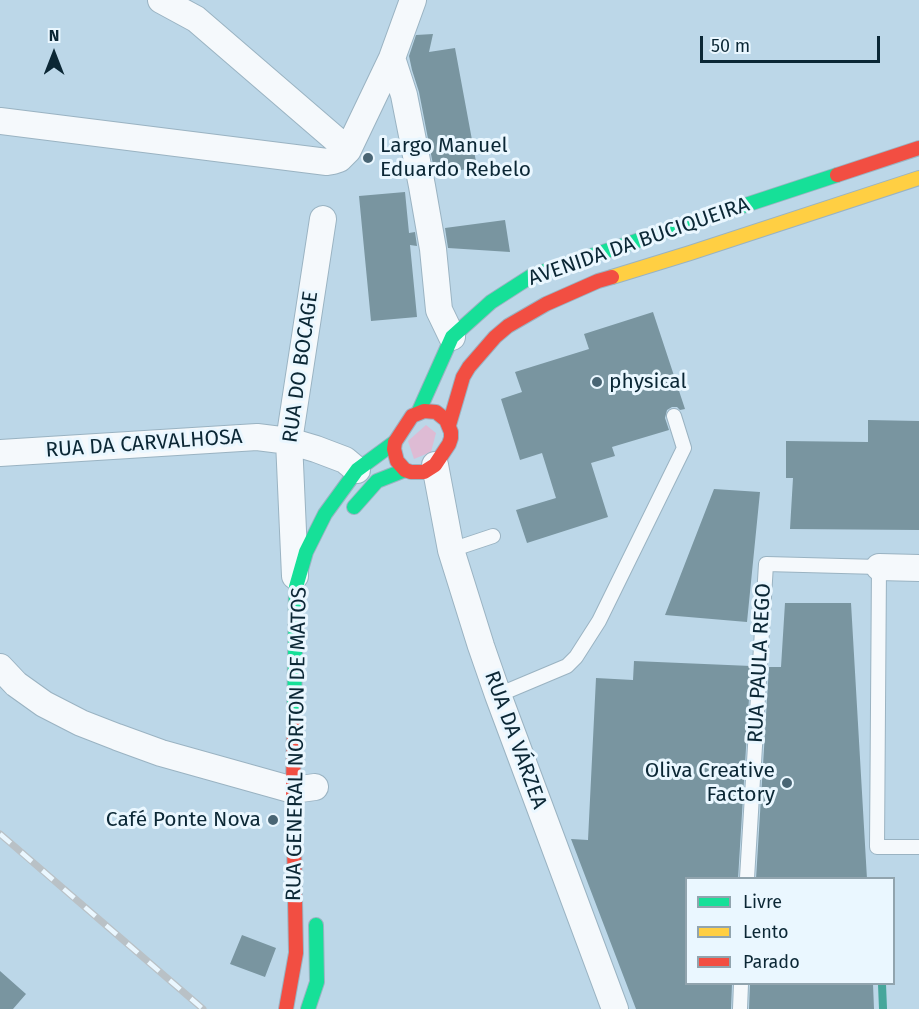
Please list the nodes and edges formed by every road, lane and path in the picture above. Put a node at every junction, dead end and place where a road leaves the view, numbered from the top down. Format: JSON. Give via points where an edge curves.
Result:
{"nodes":[{"id":1,"x":161,"y":0,"type":"edge"},
{"id":2,"x":413,"y":0,"type":"edge"},
{"id":3,"x":392,"y":58,"type":"junction"},
{"id":4,"x":0,"y":122,"type":"edge"},
{"id":5,"x":919,"y":147,"type":"edge"},
{"id":6,"x":348,"y":150,"type":"junction"},
{"id":7,"x":919,"y":178,"type":"edge"},
{"id":8,"x":323,"y":219,"type":"dead end"},
{"id":9,"x":452,"y":337,"type":"junction"},
{"id":10,"x":418,"y":413,"type":"junction"},
{"id":11,"x":674,"y":416,"type":"dead end"},
{"id":12,"x":450,"y":425,"type":"junction"},
{"id":13,"x":289,"y":441,"type":"junction"},
{"id":14,"x":395,"y":442,"type":"junction"},
{"id":15,"x":0,"y":453,"type":"edge"},
{"id":16,"x":435,"y":465,"type":"junction"},
{"id":17,"x":357,"y":470,"type":"junction"},
{"id":18,"x":405,"y":470,"type":"junction"},
{"id":19,"x":344,"y":519,"type":"dead end"},
{"id":20,"x":493,"y":536,"type":"dead end"},
{"id":21,"x":451,"y":550,"type":"junction"},
{"id":22,"x":879,"y":567,"type":"junction"},
{"id":23,"x":919,"y":568,"type":"edge"},
{"id":24,"x":296,"y":587,"type":"junction"},
{"id":25,"x":0,"y":667,"type":"edge"},
{"id":26,"x":498,"y":694,"type":"junction"},
{"id":27,"x":310,"y":788,"type":"junction"},
{"id":28,"x":919,"y":847,"type":"edge"},
{"id":29,"x":747,"y":877,"type":"edge"},
{"id":30,"x":316,"y":906,"type":"dead end"},
{"id":31,"x":741,"y":985,"type":"edge"},
{"id":32,"x":286,"y":1009,"type":"edge"},
{"id":33,"x":308,"y":1009,"type":"edge"},
{"id":34,"x":615,"y":1009,"type":"edge"},
{"id":35,"x":740,"y":1009,"type":"edge"}],
"edges":[{"from":1,"to":6,"type":"street","via":[[196,19]]},
{"from":2,"to":3,"type":"street"},
{"from":3,"to":6,"type":"street"},
{"from":3,"to":9,"type":"street","via":[[404,95],[433,249],[439,309]]},
{"from":4,"to":6,"type":"street","via":[[327,162],[339,159]]},
{"from":5,"to":9,"type":"street","name":"AVENIDA DA BUCIQUEIRA","via":[[533,275],[491,302]]},
{"from":7,"to":12,"type":"street","name":"AVENIDA DA BUCIQUEIRA","via":[[598,281],[546,304],[508,326],[469,367]]},
{"from":8,"to":13,"type":"street","name":"RUA DO BOCAGE"},
{"from":9,"to":10,"type":"street","name":"AVENIDA DA BUCIQUEIRA"},
{"from":10,"to":12,"type":"street","via":[[436,412]]},
{"from":10,"to":14,"type":"street","name":"RUA GENERAL NORTON DE MATOS"},
{"from":11,"to":26,"type":"lane","via":[[684,448],[599,621],[567,666]]},
{"from":12,"to":16,"type":"street","via":[[449,444]]},
{"from":13,"to":15,"type":"street","name":"RUA DA CARVALHOSA","via":[[257,437]]},
{"from":13,"to":17,"type":"street","name":"RUA DA CARVALHOSA","via":[[345,460]]},
{"from":13,"to":24,"type":"street","name":"RUA DO BOCAGE"},
{"from":14,"to":17,"type":"street","name":"RUA GENERAL NORTON DE MATOS"},
{"from":14,"to":18,"type":"street","via":[[394,455]]},
{"from":16,"to":18,"type":"street","via":[[418,473]]},
{"from":16,"to":21,"type":"street","name":"RUA DA VÁRZEA"},
{"from":17,"to":24,"type":"street","name":"RUA GENERAL NORTON DE MATOS","via":[[325,514],[306,552]]},
{"from":18,"to":19,"type":"street","via":[[377,481]]},
{"from":20,"to":21,"type":"lane"},
{"from":21,"to":26,"type":"street","name":"RUA DA VÁRZEA"},
{"from":22,"to":23,"type":"street","name":"RUA PAULA REGO"},
{"from":22,"to":28,"type":"lane","via":[[877,847]]},
{"from":22,"to":29,"type":"lane","name":"RUA PAULA REGO","via":[[766,564]]},
{"from":24,"to":27,"type":"street","name":"RUA GENERAL NORTON DE MATOS"},
{"from":25,"to":27,"type":"street","via":[[44,704],[81,723],[161,753]]},
{"from":26,"to":34,"type":"street","name":"RUA DA VÁRZEA"},
{"from":27,"to":32,"type":"street","name":"RUA GENERAL NORTON DE MATOS","via":[[296,953]]},
{"from":30,"to":33,"type":"street","name":"RUA GENERAL NORTON DE MATOS","via":[[316,982]]},
{"from":31,"to":35,"type":"lane"}]}
